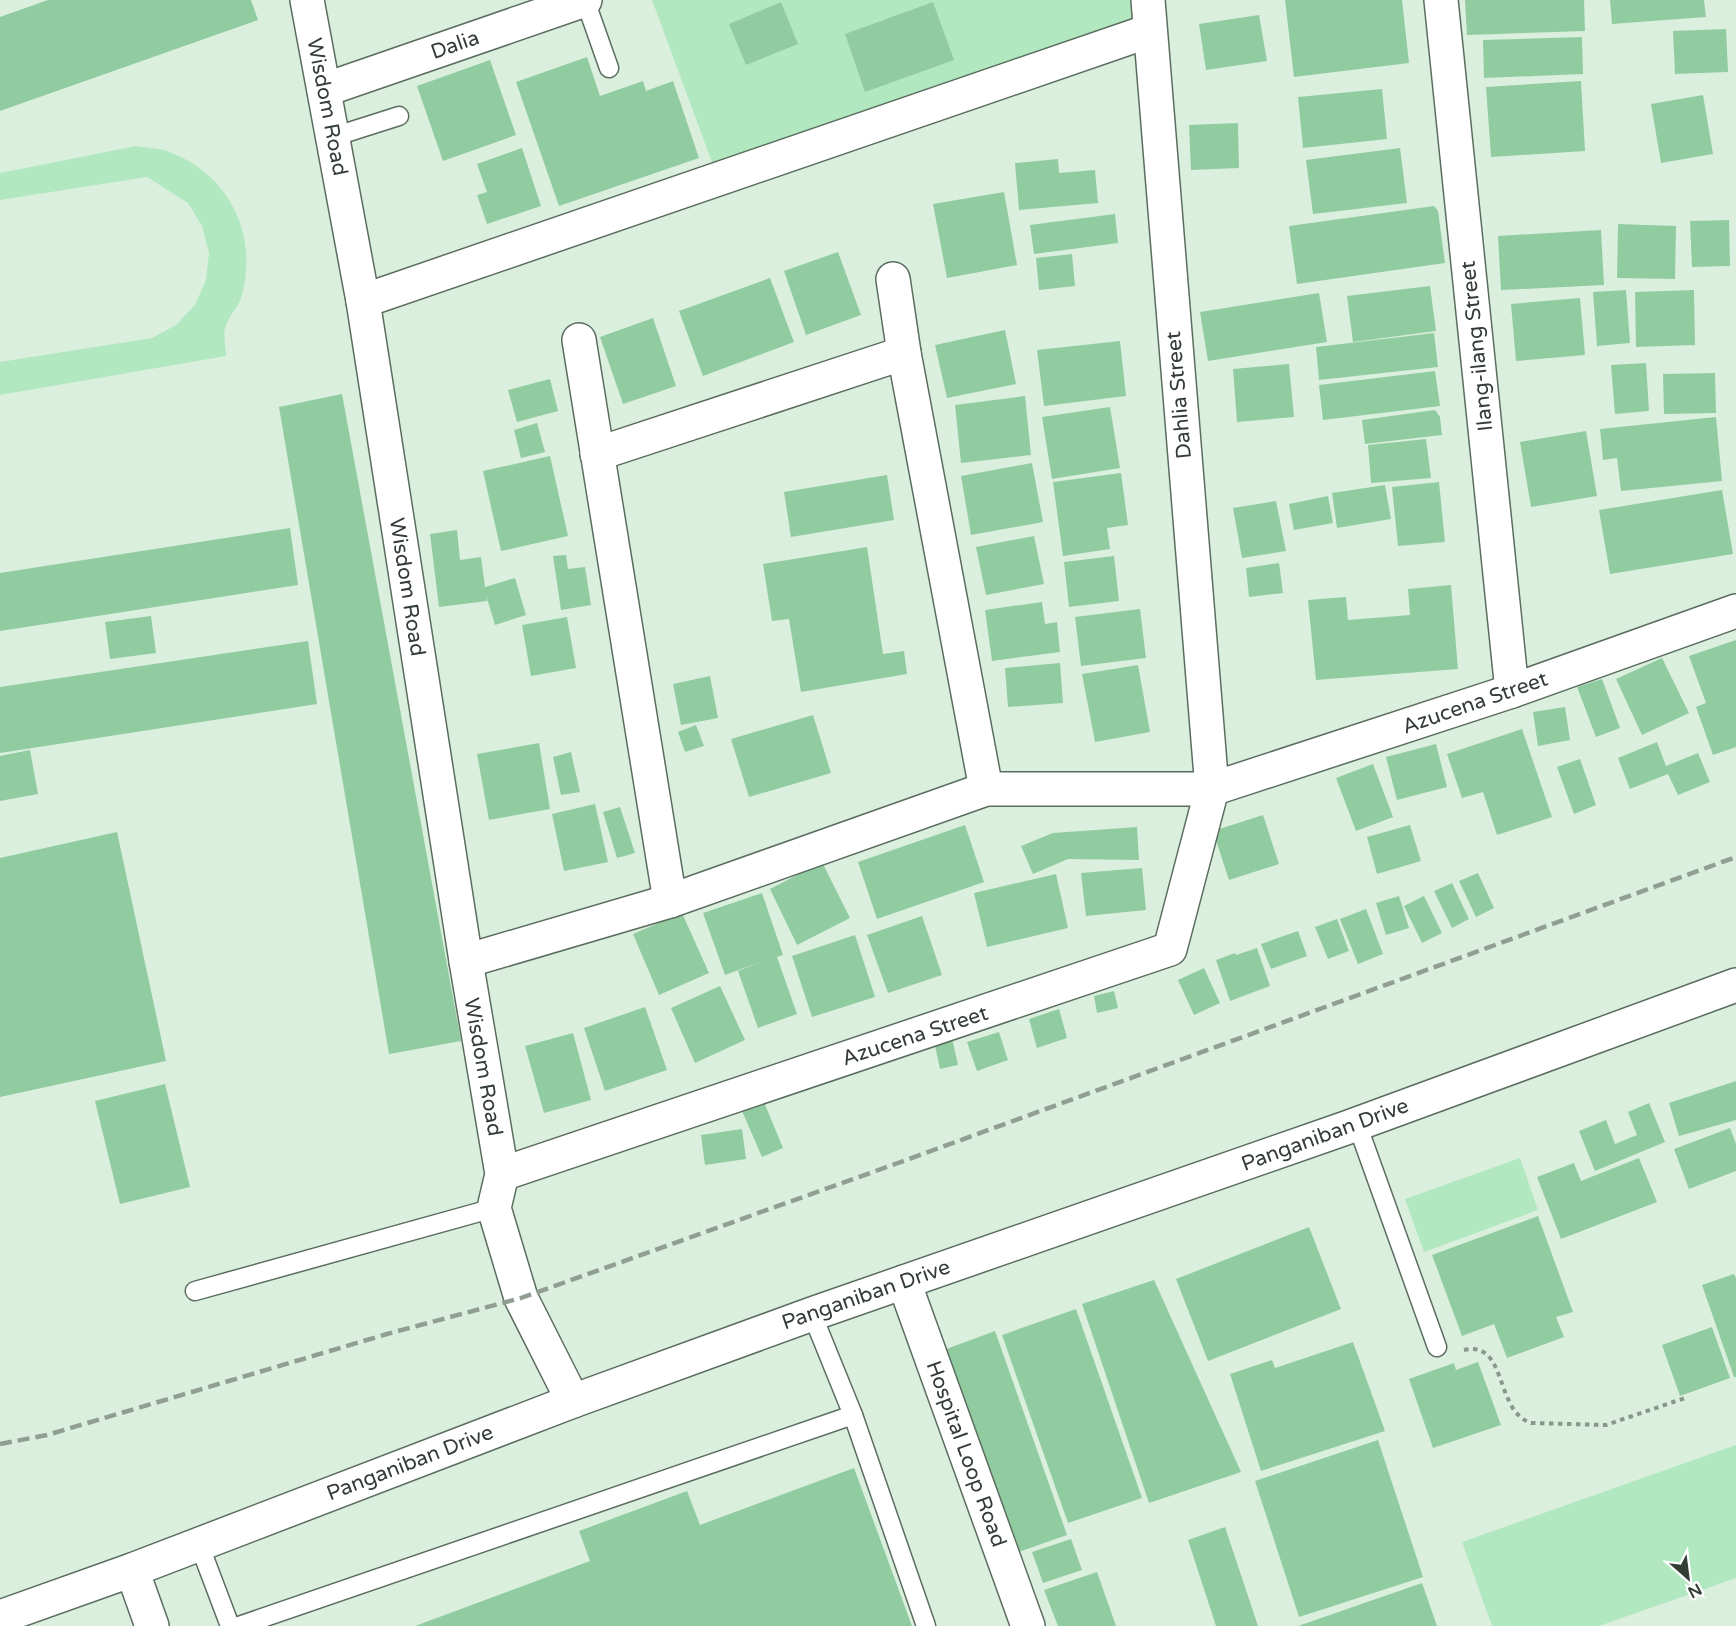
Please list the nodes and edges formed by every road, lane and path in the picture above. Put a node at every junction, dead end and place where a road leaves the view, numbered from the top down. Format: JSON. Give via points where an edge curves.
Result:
{"nodes":[{"id":1,"x":308,"y":0,"type":"edge"},
{"id":2,"x":585,"y":0,"type":"edge"},
{"id":3,"x":1441,"y":0,"type":"edge"},
{"id":4,"x":1148,"y":16,"type":"edge"},
{"id":5,"x":609,"y":68,"type":"dead end"},
{"id":6,"x":324,"y":90,"type":"junction"},
{"id":7,"x":399,"y":116,"type":"dead end"},
{"id":8,"x":333,"y":137,"type":"junction"},
{"id":9,"x":893,"y":279,"type":"dead end"},
{"id":10,"x":363,"y":300,"type":"junction"},
{"id":11,"x":579,"y":340,"type":"dead end"},
{"id":12,"x":904,"y":353,"type":"junction"},
{"id":13,"x":597,"y":454,"type":"junction"},
{"id":14,"x":1736,"y":611,"type":"edge"},
{"id":15,"x":1512,"y":691,"type":"junction"},
{"id":16,"x":986,"y":789,"type":"junction"},
{"id":17,"x":1212,"y":789,"type":"junction"},
{"id":18,"x":670,"y":901,"type":"junction"},
{"id":19,"x":466,"y":961,"type":"junction"},
{"id":20,"x":1736,"y":985,"type":"edge"},
{"id":21,"x":1358,"y":1124,"type":"junction"},
{"id":22,"x":501,"y":1174,"type":"junction"},
{"id":23,"x":494,"y":1208,"type":"junction"},
{"id":24,"x":904,"y":1282,"type":"junction"},
{"id":25,"x":195,"y":1291,"type":"dead end"},
{"id":26,"x":812,"y":1314,"type":"junction"},
{"id":27,"x":1437,"y":1347,"type":"joint"},
{"id":28,"x":1685,"y":1398,"type":"dead end"},
{"id":29,"x":573,"y":1401,"type":"junction"},
{"id":30,"x":853,"y":1415,"type":"junction"},
{"id":31,"x":199,"y":1544,"type":"junction"},
{"id":32,"x":132,"y":1570,"type":"junction"},
{"id":33,"x":0,"y":1617,"type":"edge"},
{"id":34,"x":152,"y":1626,"type":"edge"},
{"id":35,"x":230,"y":1626,"type":"edge"},
{"id":36,"x":239,"y":1626,"type":"edge"},
{"id":37,"x":926,"y":1626,"type":"edge"},
{"id":38,"x":1028,"y":1626,"type":"edge"}],
"edges":[{"from":1,"to":6,"type":"street","name":"Wisdom Road"},
{"from":2,"to":5,"type":"lane"},
{"from":2,"to":6,"type":"street","name":"Dalia"},
{"from":3,"to":15,"type":"street","name":"Ilang-ilang Street"},
{"from":4,"to":10,"type":"street"},
{"from":4,"to":17,"type":"street","name":"Dahlia Street"},
{"from":6,"to":8,"type":"street","name":"Wisdom Road"},
{"from":7,"to":8,"type":"lane"},
{"from":8,"to":10,"type":"street","name":"Wisdom Road"},
{"from":9,"to":12,"type":"street"},
{"from":10,"to":19,"type":"street","name":"Wisdom Road"},
{"from":11,"to":13,"type":"street"},
{"from":12,"to":13,"type":"street"},
{"from":12,"to":16,"type":"street"},
{"from":13,"to":18,"type":"street"},
{"from":14,"to":15,"type":"street","name":"Azucena Street"},
{"from":15,"to":17,"type":"street","name":"Azucena Street"},
{"from":16,"to":17,"type":"street","name":"Azucena Street"},
{"from":16,"to":18,"type":"street","name":"Azucena Street"},
{"from":17,"to":22,"type":"street","name":"Azucena Street","via":[[1170,950]]},
{"from":18,"to":19,"type":"street","name":"Azucena Street"},
{"from":19,"to":22,"type":"street","name":"Wisdom Road"},
{"from":20,"to":21,"type":"street","name":"Panganiban Drive"},
{"from":21,"to":24,"type":"street","name":"Panganiban Drive"},
{"from":21,"to":27,"type":"lane"},
{"from":22,"to":23,"type":"street"},
{"from":23,"to":25,"type":"lane"},
{"from":23,"to":29,"type":"street","via":[[521,1298]]},
{"from":24,"to":26,"type":"street","name":"Panganiban Drive"},
{"from":24,"to":38,"type":"street","name":"Hospital Loop Road"},
{"from":26,"to":29,"type":"street","name":"Panganiban Drive"},
{"from":26,"to":30,"type":"lane"},
{"from":27,"to":28,"type":"path","via":[[1446,1352],[1474,1348],[1484,1352],[1494,1362],[1510,1408],[1531,1423],[1606,1425]]},
{"from":29,"to":31,"type":"street","name":"Panganiban Drive"},
{"from":30,"to":36,"type":"lane"},
{"from":30,"to":37,"type":"lane"},
{"from":31,"to":32,"type":"street","name":"Panganiban Drive"},
{"from":31,"to":35,"type":"lane"},
{"from":32,"to":33,"type":"street","name":"Panganiban Drive"},
{"from":32,"to":34,"type":"street"}]}
